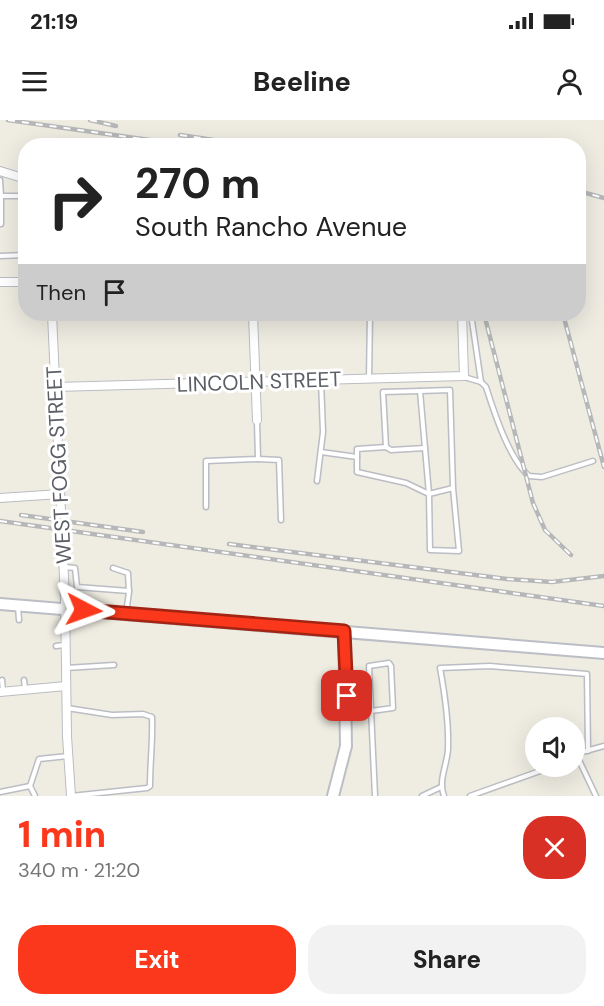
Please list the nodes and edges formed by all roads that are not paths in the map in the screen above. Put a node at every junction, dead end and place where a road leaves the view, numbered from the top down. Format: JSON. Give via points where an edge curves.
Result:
{"nodes":[{"id":1,"x":0,"y":171,"type":"edge"},
{"id":2,"x":18,"y":177,"type":"edge"},
{"id":3,"x":0,"y":180,"type":"edge"},
{"id":4,"x":1,"y":196,"type":"edge"},
{"id":5,"x":18,"y":196,"type":"edge"},
{"id":6,"x":1,"y":224,"type":"edge"},
{"id":7,"x":18,"y":255,"type":"edge"},
{"id":8,"x":0,"y":256,"type":"edge"},
{"id":9,"x":0,"y":282,"type":"edge"},
{"id":10,"x":18,"y":282,"type":"edge"},
{"id":11,"x":52,"y":321,"type":"edge"},
{"id":12,"x":253,"y":321,"type":"edge"},
{"id":13,"x":369,"y":321,"type":"edge"},
{"id":14,"x":462,"y":321,"type":"edge"},
{"id":15,"x":472,"y":321,"type":"edge"},
{"id":16,"x":464,"y":376,"type":"junction"},
{"id":17,"x":369,"y":379,"type":"junction"},
{"id":18,"x":321,"y":380,"type":"junction"},
{"id":19,"x":255,"y":382,"type":"junction"},
{"id":20,"x":481,"y":382,"type":"junction"},
{"id":21,"x":55,"y":387,"type":"junction"},
{"id":22,"x":420,"y":391,"type":"junction"},
{"id":23,"x":257,"y":420,"type":"joint"},
{"id":24,"x":386,"y":447,"type":"junction"},
{"id":25,"x":425,"y":448,"type":"junction"},
{"id":26,"x":321,"y":452,"type":"junction"},
{"id":27,"x":357,"y":457,"type":"junction"},
{"id":28,"x":258,"y":459,"type":"junction"},
{"id":29,"x":593,"y":461,"type":"dead end"},
{"id":30,"x":317,"y":480,"type":"dead end"},
{"id":31,"x":453,"y":488,"type":"junction"},
{"id":32,"x":60,"y":494,"type":"junction"},
{"id":33,"x":429,"y":494,"type":"junction"},
{"id":34,"x":0,"y":498,"type":"edge"},
{"id":35,"x":206,"y":507,"type":"dead end"},
{"id":36,"x":281,"y":520,"type":"dead end"},
{"id":37,"x":63,"y":567,"type":"junction"},
{"id":38,"x":113,"y":568,"type":"dead end"},
{"id":39,"x":129,"y":591,"type":"junction"},
{"id":40,"x":0,"y":604,"type":"edge"},
{"id":41,"x":18,"y":605,"type":"junction"},
{"id":42,"x":64,"y":609,"type":"junction"},
{"id":43,"x":125,"y":614,"type":"junction"},
{"id":44,"x":19,"y":620,"type":"dead end"},
{"id":45,"x":344,"y":631,"type":"junction"},
{"id":46,"x":604,"y":653,"type":"edge"},
{"id":47,"x":114,"y":665,"type":"dead end"},
{"id":48,"x":65,"y":668,"type":"junction"},
{"id":49,"x":24,"y":680,"type":"dead end"},
{"id":50,"x":2,"y":681,"type":"dead end"},
{"id":51,"x":66,"y":686,"type":"junction"},
{"id":52,"x":25,"y":690,"type":"junction"},
{"id":53,"x":1,"y":692,"type":"edge"},
{"id":54,"x":66,"y":708,"type":"junction"},
{"id":55,"x":371,"y":711,"type":"junction"},
{"id":56,"x":604,"y":746,"type":"edge"},
{"id":57,"x":588,"y":750,"type":"junction"},
{"id":58,"x":585,"y":752,"type":"edge"},
{"id":59,"x":68,"y":756,"type":"junction"},
{"id":60,"x":525,"y":776,"type":"edge"},
{"id":61,"x":585,"y":776,"type":"edge"},
{"id":62,"x":30,"y":786,"type":"junction"},
{"id":63,"x":441,"y":787,"type":"junction"},
{"id":64,"x":0,"y":792,"type":"edge"},
{"id":65,"x":34,"y":796,"type":"edge"},
{"id":66,"x":71,"y":796,"type":"edge"},
{"id":67,"x":333,"y":796,"type":"edge"},
{"id":68,"x":375,"y":796,"type":"edge"},
{"id":69,"x":422,"y":796,"type":"edge"},
{"id":70,"x":444,"y":796,"type":"edge"},
{"id":71,"x":470,"y":796,"type":"edge"},
{"id":72,"x":596,"y":796,"type":"edge"}],
"edges":[{"from":1,"to":2,"type":"street"},
{"from":3,"to":4,"type":"lane"},
{"from":4,"to":5,"type":"lane"},
{"from":4,"to":6,"type":"lane"},
{"from":7,"to":8,"type":"lane"},
{"from":9,"to":10,"type":"street"},
{"from":11,"to":21,"type":"street","name":"WEST FOGG STREET"},
{"from":12,"to":19,"type":"street"},
{"from":13,"to":17,"type":"lane"},
{"from":14,"to":16,"type":"street"},
{"from":15,"to":20,"type":"lane"},
{"from":16,"to":17,"type":"street","name":"LINCOLN STREET"},
{"from":16,"to":20,"type":"lane"},
{"from":17,"to":18,"type":"street","name":"LINCOLN STREET"},
{"from":18,"to":19,"type":"street","name":"LINCOLN STREET"},
{"from":18,"to":26,"type":"lane"},
{"from":19,"to":21,"type":"street","name":"LINCOLN STREET"},
{"from":19,"to":23,"type":"street"},
{"from":20,"to":29,"type":"lane","via":[[502,433],[521,469],[529,476],[543,477]]},
{"from":21,"to":32,"type":"street","name":"WEST FOGG STREET"},
{"from":22,"to":24,"type":"lane","via":[[384,392]]},
{"from":22,"to":25,"type":"lane"},
{"from":22,"to":31,"type":"lane","via":[[450,390]]},
{"from":23,"to":28,"type":"lane"},
{"from":24,"to":25,"type":"lane"},
{"from":24,"to":27,"type":"lane","via":[[357,449]]},
{"from":25,"to":33,"type":"lane"},
{"from":26,"to":27,"type":"lane"},
{"from":26,"to":30,"type":"lane"},
{"from":27,"to":33,"type":"lane","via":[[357,472],[406,483]]},
{"from":28,"to":35,"type":"lane","via":[[206,461]]},
{"from":28,"to":36,"type":"lane","via":[[279,460]]},
{"from":31,"to":33,"type":"lane"},
{"from":31,"to":33,"type":"lane","via":[[459,551],[430,550]]},
{"from":32,"to":34,"type":"street"},
{"from":32,"to":37,"type":"street","name":"WEST FOGG STREET"},
{"from":37,"to":39,"type":"lane","via":[[75,567],[77,587]]},
{"from":37,"to":42,"type":"street","name":"WEST FOGG STREET"},
{"from":38,"to":39,"type":"lane","via":[[128,573]]},
{"from":39,"to":43,"type":"lane"},
{"from":40,"to":41,"type":"main road"},
{"from":41,"to":42,"type":"main road"},
{"from":41,"to":44,"type":"lane"},
{"from":42,"to":43,"type":"main road"},
{"from":42,"to":48,"type":"street","name":"WEST FOGG STREET","via":[[60,645]]},
{"from":43,"to":45,"type":"main road"},
{"from":45,"to":46,"type":"main road"},
{"from":45,"to":67,"type":"main road","via":[[346,746]]},
{"from":47,"to":48,"type":"lane"},
{"from":48,"to":51,"type":"street","name":"WEST FOGG STREET"},
{"from":49,"to":52,"type":"lane"},
{"from":50,"to":53,"type":"lane"},
{"from":51,"to":52,"type":"street"},
{"from":51,"to":54,"type":"street","name":"WEST FOGG STREET"},
{"from":52,"to":53,"type":"street"},
{"from":54,"to":59,"type":"street","name":"WEST FOGG STREET"},
{"from":54,"to":66,"type":"lane","via":[[152,717],[150,786]]},
{"from":55,"to":55,"type":"lane","via":[[369,666],[389,663],[393,708]]},
{"from":55,"to":68,"type":"lane"},
{"from":56,"to":57,"type":"lane"},
{"from":57,"to":58,"type":"lane"},
{"from":57,"to":63,"type":"lane","via":[[587,675],[490,666],[440,668],[447,706],[448,752]]},
{"from":59,"to":62,"type":"lane","via":[[39,759]]},
{"from":59,"to":66,"type":"street","name":"WEST FOGG STREET"},
{"from":60,"to":71,"type":"lane"},
{"from":61,"to":72,"type":"lane"},
{"from":62,"to":64,"type":"lane"},
{"from":62,"to":65,"type":"lane"},
{"from":63,"to":69,"type":"lane"},
{"from":63,"to":70,"type":"lane"}]}
